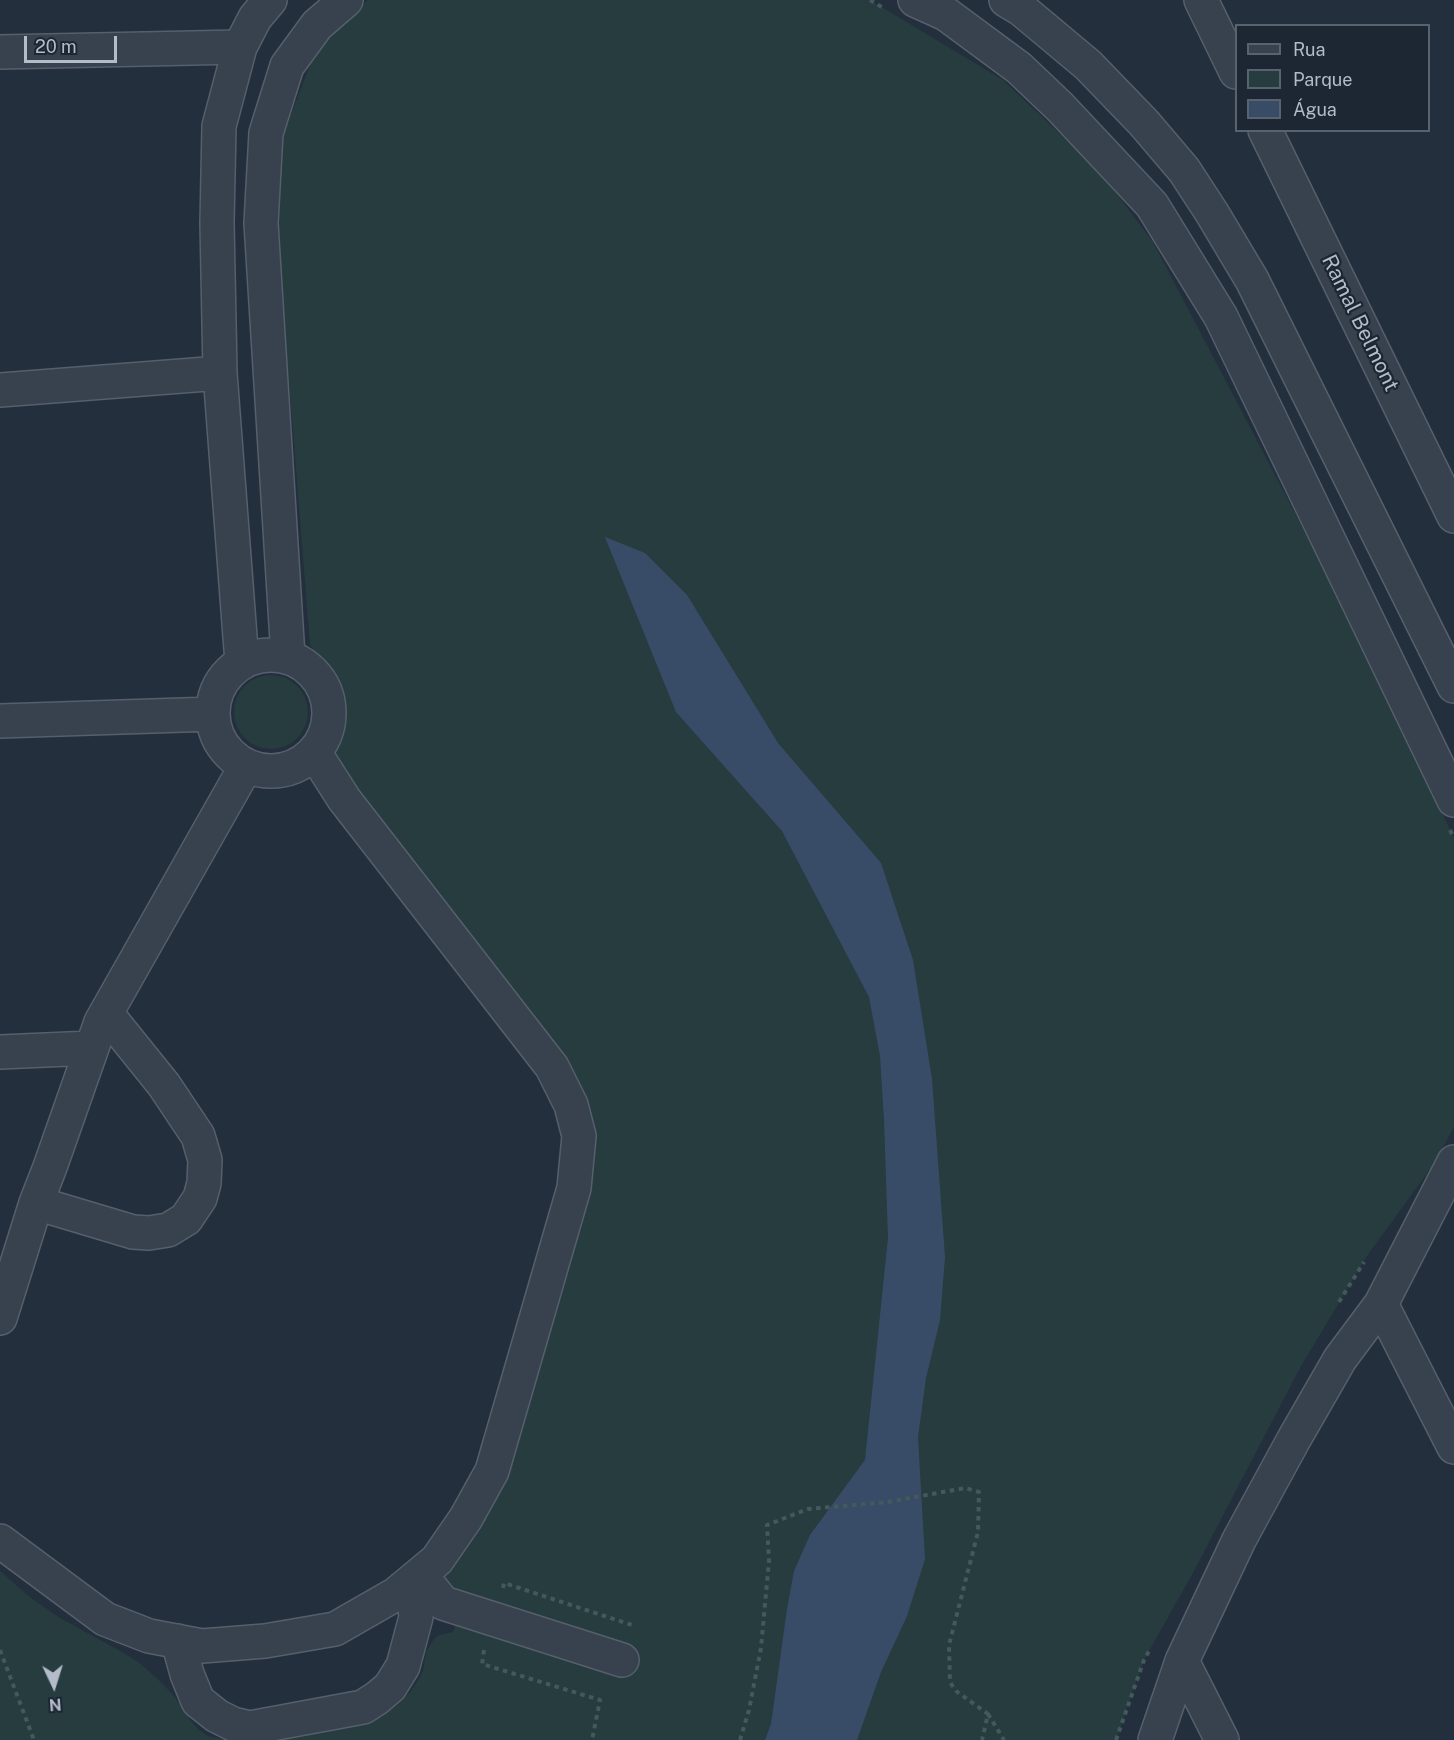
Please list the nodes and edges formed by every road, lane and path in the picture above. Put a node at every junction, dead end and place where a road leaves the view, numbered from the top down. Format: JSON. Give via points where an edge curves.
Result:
{"nodes":[{"id":1,"x":270,"y":0,"type":"edge"},
{"id":2,"x":346,"y":0,"type":"edge"},
{"id":3,"x":870,"y":0,"type":"edge"},
{"id":4,"x":1006,"y":0,"type":"edge"},
{"id":5,"x":1201,"y":0,"type":"edge"},
{"id":6,"x":903,"y":6,"type":"edge"},
{"id":7,"x":240,"y":47,"type":"junction"},
{"id":8,"x":0,"y":52,"type":"edge"},
{"id":9,"x":1235,"y":70,"type":"edge"},
{"id":10,"x":1266,"y":132,"type":"edge"},
{"id":11,"x":220,"y":373,"type":"junction"},
{"id":12,"x":0,"y":390,"type":"edge"},
{"id":13,"x":1454,"y":516,"type":"edge"},
{"id":14,"x":302,"y":656,"type":"junction"},
{"id":15,"x":242,"y":663,"type":"junction"},
{"id":16,"x":1454,"y":686,"type":"edge"},
{"id":17,"x":213,"y":714,"type":"junction"},
{"id":18,"x":0,"y":721,"type":"edge"},
{"id":19,"x":326,"y":742,"type":"junction"},
{"id":20,"x":246,"y":766,"type":"junction"},
{"id":21,"x":1452,"y":814,"type":"edge"},
{"id":22,"x":1454,"y":838,"type":"edge"},
{"id":23,"x":105,"y":1013,"type":"junction"},
{"id":24,"x":91,"y":1048,"type":"junction"},
{"id":25,"x":0,"y":1052,"type":"edge"},
{"id":26,"x":1454,"y":1162,"type":"edge"},
{"id":27,"x":36,"y":1203,"type":"junction"},
{"id":28,"x":1381,"y":1304,"type":"junction"},
{"id":29,"x":0,"y":1318,"type":"edge"},
{"id":30,"x":1454,"y":1447,"type":"edge"},
{"id":31,"x":0,"y":1541,"type":"edge"},
{"id":32,"x":416,"y":1578,"type":"junction"},
{"id":33,"x":178,"y":1641,"type":"junction"},
{"id":34,"x":485,"y":1645,"type":"dead end"},
{"id":35,"x":0,"y":1650,"type":"edge"},
{"id":36,"x":622,"y":1660,"type":"dead end"},
{"id":37,"x":1182,"y":1661,"type":"junction"},
{"id":38,"x":988,"y":1714,"type":"junction"},
{"id":39,"x":34,"y":1740,"type":"edge"},
{"id":40,"x":592,"y":1740,"type":"edge"},
{"id":41,"x":740,"y":1740,"type":"edge"},
{"id":42,"x":982,"y":1740,"type":"edge"},
{"id":43,"x":1004,"y":1740,"type":"edge"},
{"id":44,"x":1155,"y":1740,"type":"edge"},
{"id":45,"x":1222,"y":1740,"type":"edge"}],
"edges":[{"from":1,"to":7,"type":"street"},
{"from":2,"to":14,"type":"street","via":[[317,25],[287,66],[266,133],[261,223]]},
{"from":3,"to":6,"type":"path"},
{"from":4,"to":16,"type":"street","via":[[1088,65],[1184,170],[1252,280]]},
{"from":5,"to":9,"type":"street"},
{"from":6,"to":21,"type":"street","via":[[946,14],[1018,68],[1152,204],[1221,317]]},
{"from":7,"to":8,"type":"street"},
{"from":7,"to":11,"type":"street","via":[[219,126]]},
{"from":10,"to":13,"type":"street","name":"Ramal Belmont"},
{"from":11,"to":12,"type":"street"},
{"from":11,"to":15,"type":"street"},
{"from":14,"to":15,"type":"street","via":[[268,654]]},
{"from":14,"to":19,"type":"street","via":[[328,699]]},
{"from":14,"to":19,"type":"path","via":[[332,674],[339,713]]},
{"from":15,"to":17,"type":"street","via":[[218,686]]},
{"from":17,"to":18,"type":"street"},
{"from":17,"to":20,"type":"street","via":[[219,741]]},
{"from":19,"to":20,"type":"street","via":[[299,764],[282,770]]},
{"from":19,"to":32,"type":"street","via":[[344,799],[552,1067],[571,1105],[579,1136],[574,1188],[492,1471],[437,1560]]},
{"from":20,"to":23,"type":"street"},
{"from":21,"to":22,"type":"path"},
{"from":23,"to":24,"type":"street"},
{"from":23,"to":27,"type":"street","via":[[164,1085],[198,1136],[205,1160],[200,1198],[186,1219],[168,1230],[149,1233],[133,1232]]},
{"from":24,"to":25,"type":"street"},
{"from":24,"to":27,"type":"street"},
{"from":26,"to":28,"type":"street"},
{"from":27,"to":29,"type":"street"},
{"from":28,"to":30,"type":"street"},
{"from":28,"to":37,"type":"street","via":[[1341,1359],[1294,1439],[1239,1540]]},
{"from":31,"to":33,"type":"street","via":[[105,1619],[148,1636]]},
{"from":32,"to":33,"type":"street","via":[[335,1629],[265,1641],[202,1646]]},
{"from":32,"to":33,"type":"street","via":[[416,1617],[403,1666],[390,1687],[363,1707],[250,1728],[233,1724],[198,1701]]},
{"from":32,"to":36,"type":"street","via":[[443,1603]]},
{"from":34,"to":40,"type":"path","via":[[482,1664],[600,1700]]},
{"from":35,"to":39,"type":"path"},
{"from":37,"to":44,"type":"street"},
{"from":37,"to":45,"type":"street"},
{"from":38,"to":41,"type":"path","via":[[956,1691],[950,1682],[949,1645],[978,1532],[979,1492],[965,1488],[888,1502],[808,1509],[767,1525],[769,1561],[761,1648]]},
{"from":38,"to":42,"type":"path"},
{"from":38,"to":43,"type":"path"}]}
